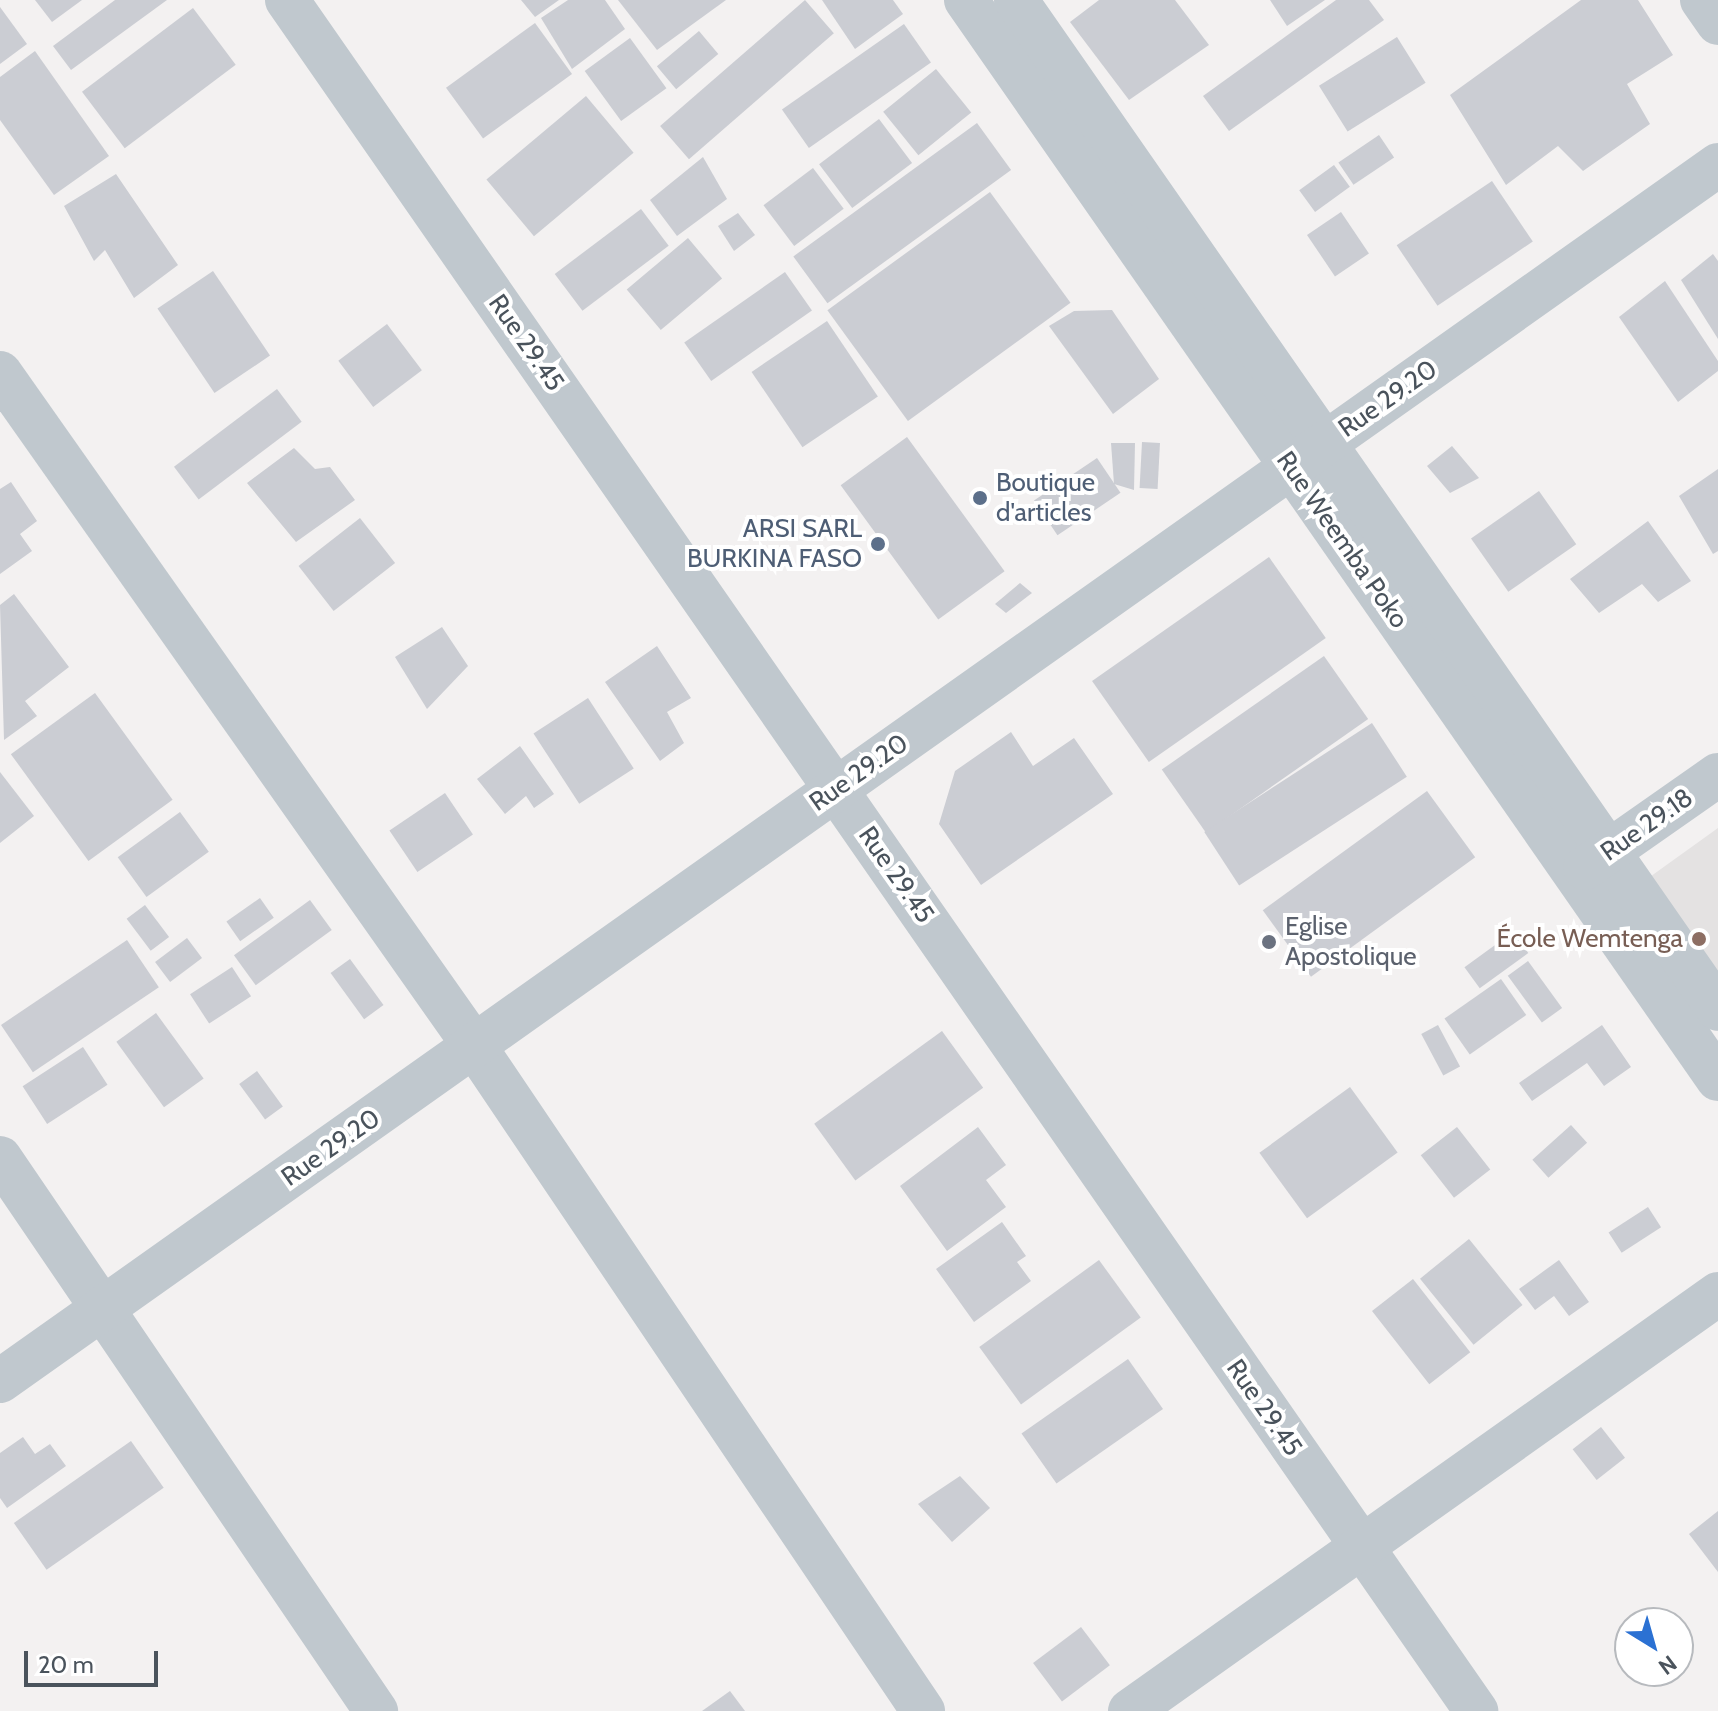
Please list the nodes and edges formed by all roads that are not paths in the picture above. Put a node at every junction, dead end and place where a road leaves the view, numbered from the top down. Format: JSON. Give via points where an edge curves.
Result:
{"nodes":[{"id":1,"x":287,"y":0,"type":"edge"},
{"id":2,"x":966,"y":0,"type":"edge"},
{"id":3,"x":1016,"y":0,"type":"edge"},
{"id":4,"x":1702,"y":0,"type":"edge"},
{"id":5,"x":1718,"y":23,"type":"edge"},
{"id":6,"x":1718,"y":165,"type":"edge"},
{"id":7,"x":0,"y":373,"type":"edge"},
{"id":8,"x":1308,"y":455,"type":"junction"},
{"id":9,"x":1718,"y":775,"type":"edge"},
{"id":10,"x":837,"y":789,"type":"junction"},
{"id":11,"x":1592,"y":863,"type":"junction"},
{"id":12,"x":1718,"y":1009,"type":"edge"},
{"id":13,"x":475,"y":1047,"type":"junction"},
{"id":14,"x":1718,"y":1079,"type":"edge"},
{"id":15,"x":0,"y":1158,"type":"edge"},
{"id":16,"x":1718,"y":1294,"type":"edge"},
{"id":17,"x":104,"y":1307,"type":"junction"},
{"id":18,"x":0,"y":1381,"type":"edge"},
{"id":19,"x":1360,"y":1547,"type":"junction"},
{"id":20,"x":376,"y":1711,"type":"edge"},
{"id":21,"x":923,"y":1711,"type":"edge"},
{"id":22,"x":1130,"y":1711,"type":"edge"},
{"id":23,"x":1476,"y":1711,"type":"edge"}],
"edges":[{"from":1,"to":10,"type":"street","name":"Rue 29.45"},
{"from":2,"to":8,"type":"street","name":"Rue Weemba Poko"},
{"from":3,"to":8,"type":"street","name":"Rue Weemba Poko"},
{"from":4,"to":5,"type":"street"},
{"from":6,"to":8,"type":"street","name":"Rue 29.20"},
{"from":7,"to":13,"type":"street"},
{"from":8,"to":10,"type":"street","name":"Rue 29.20"},
{"from":8,"to":11,"type":"street","name":"Rue Weemba Poko"},
{"from":9,"to":11,"type":"street","name":"Rue 29.18"},
{"from":10,"to":13,"type":"street","name":"Rue 29.20"},
{"from":10,"to":19,"type":"street","name":"Rue 29.45"},
{"from":11,"to":12,"type":"street","name":"Rue Weemba Poko"},
{"from":11,"to":14,"type":"street","name":"Rue Weemba Poko"},
{"from":13,"to":17,"type":"street","name":"Rue 29.20"},
{"from":13,"to":21,"type":"street"},
{"from":15,"to":17,"type":"street"},
{"from":16,"to":19,"type":"street"},
{"from":17,"to":18,"type":"street","name":"Rue 29.20"},
{"from":17,"to":20,"type":"street"},
{"from":19,"to":22,"type":"street"},
{"from":19,"to":23,"type":"street","name":"Rue 29.45"}]}
